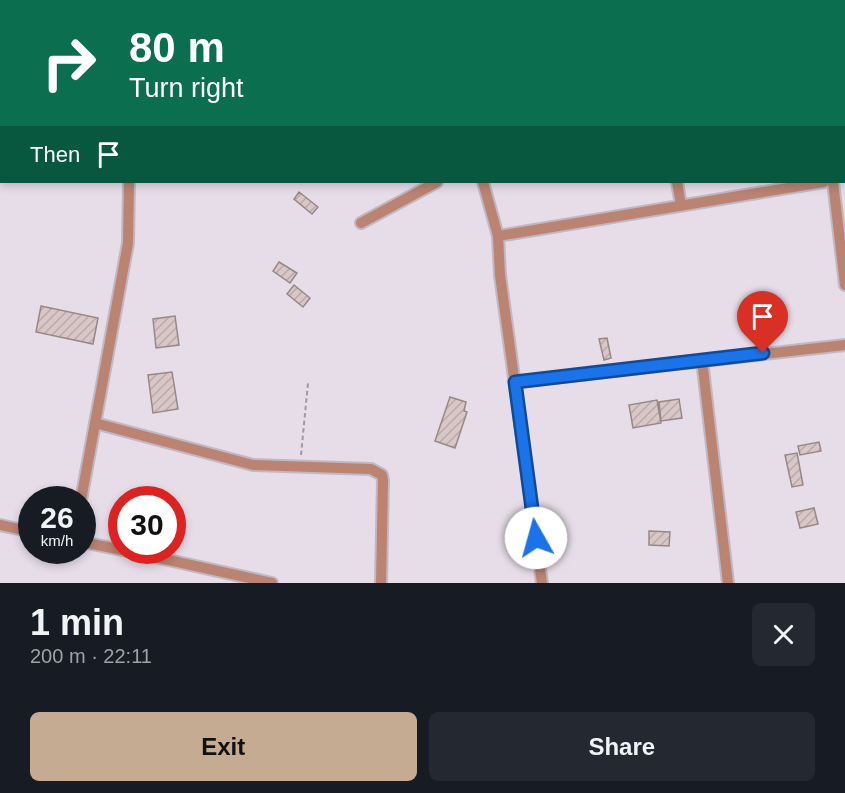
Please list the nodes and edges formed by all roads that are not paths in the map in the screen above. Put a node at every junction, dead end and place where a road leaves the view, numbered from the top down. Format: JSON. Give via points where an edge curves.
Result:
{"nodes":[{"id":1,"x":129,"y":183,"type":"edge"},
{"id":2,"x":435,"y":183,"type":"edge"},
{"id":3,"x":483,"y":183,"type":"edge"},
{"id":4,"x":677,"y":183,"type":"edge"},
{"id":5,"x":818,"y":183,"type":"edge"},
{"id":6,"x":833,"y":183,"type":"edge"},
{"id":7,"x":681,"y":205,"type":"junction"},
{"id":8,"x":361,"y":223,"type":"dead end"},
{"id":9,"x":498,"y":236,"type":"junction"},
{"id":10,"x":845,"y":285,"type":"edge"},
{"id":11,"x":845,"y":345,"type":"edge"},
{"id":12,"x":702,"y":360,"type":"junction"},
{"id":13,"x":515,"y":382,"type":"junction"},
{"id":14,"x":95,"y":423,"type":"junction"},
{"id":15,"x":84,"y":486,"type":"edge"},
{"id":16,"x":0,"y":525,"type":"edge"},
{"id":17,"x":18,"y":529,"type":"edge"},
{"id":18,"x":172,"y":564,"type":"edge"},
{"id":19,"x":223,"y":578,"type":"edge"},
{"id":20,"x":272,"y":583,"type":"edge"},
{"id":21,"x":381,"y":583,"type":"edge"},
{"id":22,"x":542,"y":583,"type":"edge"},
{"id":23,"x":728,"y":583,"type":"edge"}],
"edges":[{"from":1,"to":14,"type":"street","via":[[128,243]]},
{"from":2,"to":8,"type":"street"},
{"from":3,"to":9,"type":"street"},
{"from":4,"to":7,"type":"street"},
{"from":5,"to":7,"type":"street"},
{"from":6,"to":10,"type":"street"},
{"from":7,"to":9,"type":"street"},
{"from":9,"to":13,"type":"street"},
{"from":11,"to":12,"type":"street"},
{"from":12,"to":13,"type":"street"},
{"from":12,"to":23,"type":"street"},
{"from":13,"to":22,"type":"street"},
{"from":14,"to":15,"type":"street"},
{"from":14,"to":21,"type":"street","via":[[238,462],[371,469],[382,475]]},
{"from":16,"to":17,"type":"street"},
{"from":18,"to":19,"type":"street"},
{"from":19,"to":20,"type":"street"}]}
